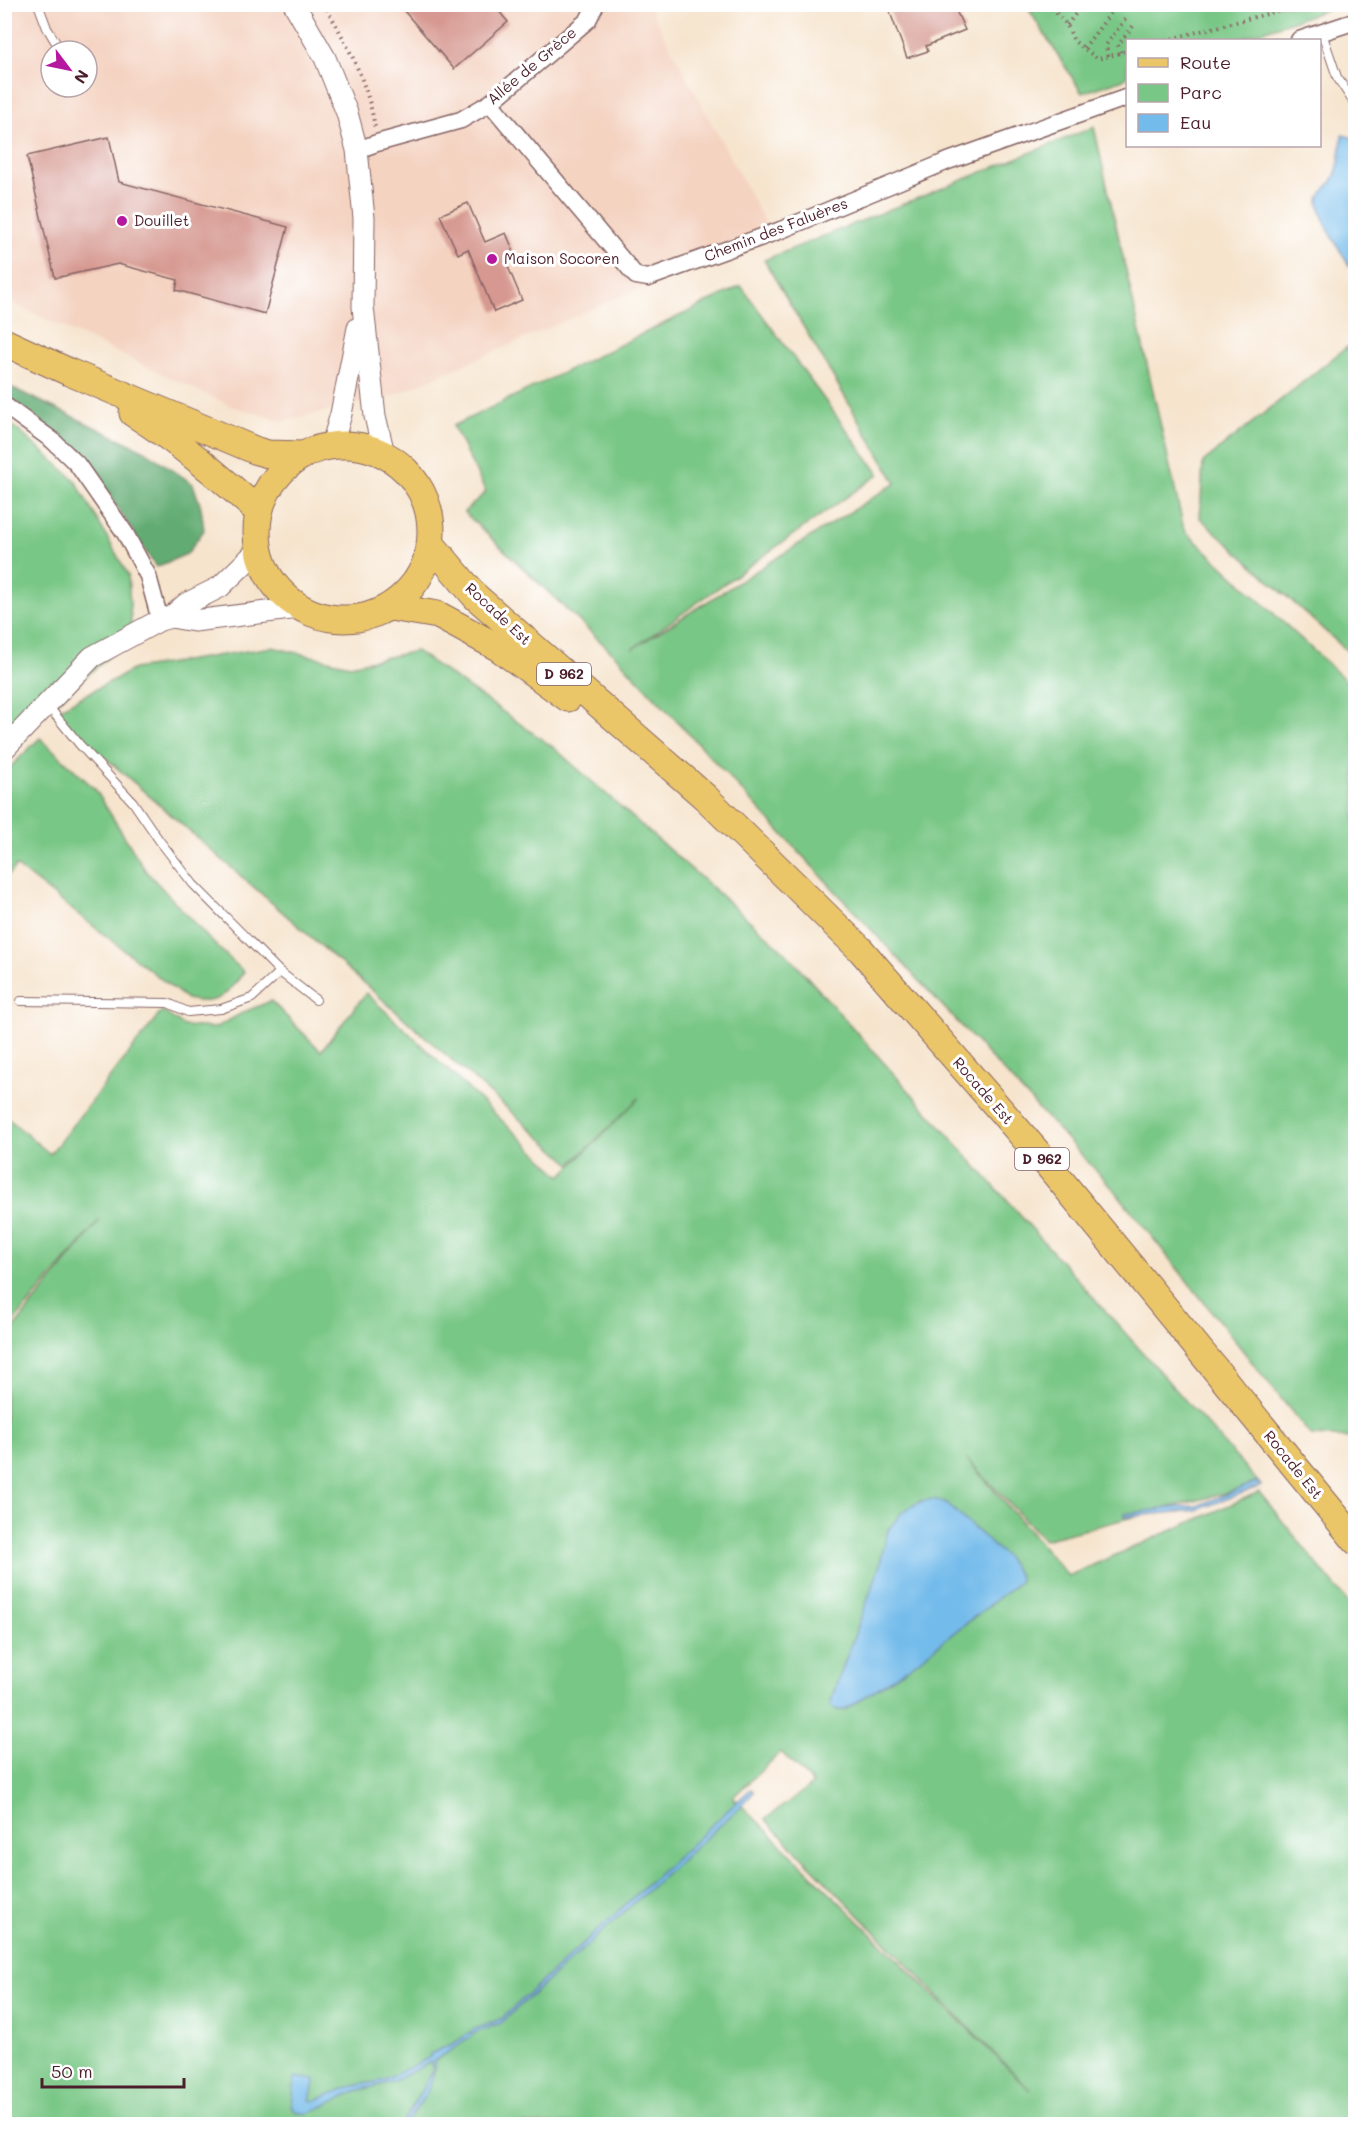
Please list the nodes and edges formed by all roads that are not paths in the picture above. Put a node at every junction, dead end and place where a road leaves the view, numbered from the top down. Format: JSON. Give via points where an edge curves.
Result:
{"nodes":[{"id":1,"x":38,"y":4,"type":"edge"},
{"id":2,"x":294,"y":4,"type":"edge"},
{"id":3,"x":596,"y":4,"type":"edge"},
{"id":4,"x":1356,"y":21,"type":"edge"},
{"id":5,"x":1322,"y":33,"type":"junction"},
{"id":6,"x":54,"y":39,"type":"edge"},
{"id":7,"x":1302,"y":39,"type":"edge"},
{"id":8,"x":1126,"y":98,"type":"edge"},
{"id":9,"x":490,"y":103,"type":"junction"},
{"id":10,"x":1356,"y":106,"type":"edge"},
{"id":11,"x":357,"y":150,"type":"junction"},
{"id":12,"x":363,"y":307,"type":"junction"},
{"id":13,"x":4,"y":342,"type":"edge"},
{"id":14,"x":69,"y":372,"type":"junction"},
{"id":15,"x":4,"y":405,"type":"edge"},
{"id":16,"x":332,"y":445,"type":"junction"},
{"id":17,"x":384,"y":454,"type":"junction"},
{"id":18,"x":303,"y":455,"type":"junction"},
{"id":19,"x":259,"y":512,"type":"junction"},
{"id":20,"x":431,"y":544,"type":"junction"},
{"id":21,"x":258,"y":550,"type":"junction"},
{"id":22,"x":390,"y":607,"type":"junction"},
{"id":23,"x":299,"y":608,"type":"junction"},
{"id":24,"x":166,"y":619,"type":"junction"},
{"id":25,"x":48,"y":705,"type":"junction"},
{"id":26,"x":4,"y":749,"type":"edge"},
{"id":27,"x":705,"y":797,"type":"junction"},
{"id":28,"x":280,"y":972,"type":"junction"},
{"id":29,"x":316,"y":1000,"type":"dead end"},
{"id":30,"x":21,"y":1001,"type":"dead end"},
{"id":31,"x":1356,"y":1541,"type":"edge"}],
"edges":[{"from":1,"to":6,"type":"lane"},
{"from":2,"to":11,"type":"street","via":[[325,58]]},
{"from":3,"to":9,"type":"street","name":"Allée de Grèce","via":[[588,20]]},
{"from":4,"to":5,"type":"street"},
{"from":5,"to":7,"type":"street"},
{"from":5,"to":10,"type":"lane","via":[[1337,77]]},
{"from":8,"to":9,"type":"street","name":"Chemin des Faluères","via":[[948,161],[781,230],[648,278],[636,276]]},
{"from":9,"to":11,"type":"street","name":"Allée de Grèce","via":[[461,120]]},
{"from":11,"to":12,"type":"street","via":[[364,218]]},
{"from":12,"to":16,"type":"street"},
{"from":12,"to":17,"type":"street","via":[[375,416]]},
{"from":13,"to":14,"type":"main road"},
{"from":14,"to":18,"type":"main road","via":[[257,451]]},
{"from":14,"to":19,"type":"main road","via":[[169,436]]},
{"from":15,"to":24,"type":"street","via":[[52,440],[76,464],[126,533]]},
{"from":16,"to":17,"type":"main road","via":[[359,446]]},
{"from":16,"to":18,"type":"main road"},
{"from":17,"to":20,"type":"main road","via":[[406,470],[422,492],[430,518]]},
{"from":18,"to":19,"type":"main road","via":[[285,467],[268,488]]},
{"from":19,"to":21,"type":"main road"},
{"from":20,"to":22,"type":"main road","via":[[410,591]]},
{"from":20,"to":27,"type":"main road","name":"Rocade Est","number":"D 962","via":[[475,596]]},
{"from":21,"to":23,"type":"main road","via":[[270,580]]},
{"from":21,"to":24,"type":"street","via":[[220,587]]},
{"from":22,"to":23,"type":"main road","via":[[368,617],[344,620],[321,617]]},
{"from":22,"to":27,"type":"main road","name":"Rocade Est","number":"D 962","via":[[438,615],[499,648]]},
{"from":23,"to":24,"type":"street","via":[[194,621]]},
{"from":24,"to":25,"type":"street","via":[[92,657]]},
{"from":25,"to":26,"type":"street"},
{"from":25,"to":28,"type":"lane","via":[[133,802],[193,884]]},
{"from":27,"to":31,"type":"main road","name":"Rocade Est","number":"D 962","via":[[860,949],[1043,1160]]},
{"from":28,"to":29,"type":"lane"},
{"from":28,"to":30,"type":"lane","via":[[252,998],[221,1009],[188,1012],[168,1003]]}]}
